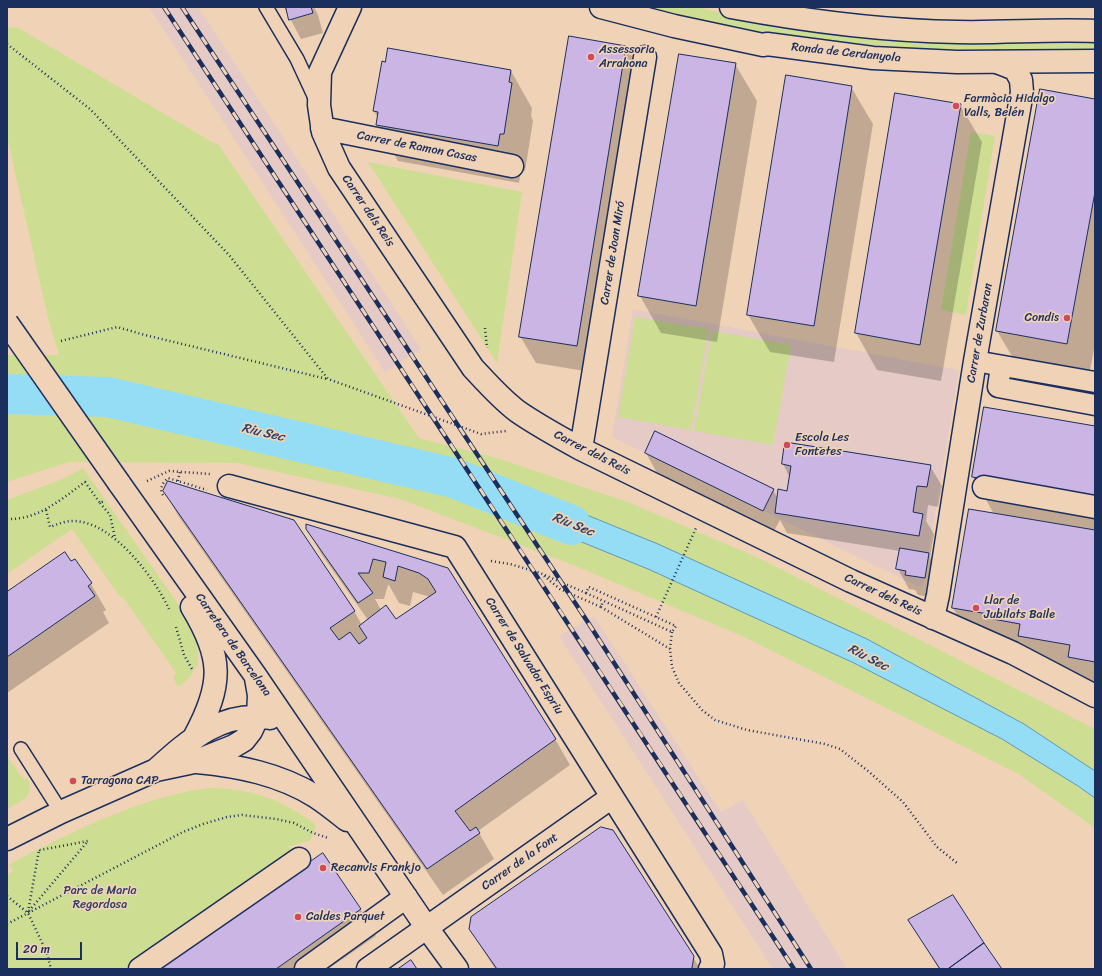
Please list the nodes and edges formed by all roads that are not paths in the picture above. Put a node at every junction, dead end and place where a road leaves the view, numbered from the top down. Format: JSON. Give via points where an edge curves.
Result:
{"nodes":[{"id":1,"x":266,"y":7,"type":"edge"},
{"id":2,"x":350,"y":7,"type":"edge"},
{"id":3,"x":601,"y":7,"type":"edge"},
{"id":4,"x":732,"y":7,"type":"edge"},
{"id":5,"x":1095,"y":31,"type":"edge"},
{"id":6,"x":645,"y":57,"type":"dead end"},
{"id":7,"x":1095,"y":61,"type":"edge"},
{"id":8,"x":997,"y":62,"type":"junction"},
{"id":9,"x":319,"y":105,"type":"junction"},
{"id":10,"x":322,"y":128,"type":"junction"},
{"id":11,"x":512,"y":166,"type":"dead end"},
{"id":12,"x":7,"y":323,"type":"edge"},
{"id":13,"x":974,"y":361,"type":"junction"},
{"id":14,"x":1001,"y":366,"type":"junction"},
{"id":15,"x":1086,"y":380,"type":"edge"},
{"id":16,"x":1073,"y":401,"type":"junction"},
{"id":17,"x":1095,"y":405,"type":"edge"},
{"id":18,"x":581,"y":449,"type":"junction"},
{"id":19,"x":220,"y":484,"type":"road end"},
{"id":20,"x":984,"y":487,"type":"dead end"},
{"id":21,"x":1095,"y":507,"type":"edge"},
{"id":22,"x":171,"y":558,"type":"junction"},
{"id":23,"x":933,"y":618,"type":"junction"},
{"id":24,"x":256,"y":676,"type":"junction"},
{"id":25,"x":1095,"y":696,"type":"edge"},
{"id":26,"x":258,"y":716,"type":"junction"},
{"id":27,"x":286,"y":721,"type":"junction"},
{"id":28,"x":195,"y":736,"type":"junction"},
{"id":29,"x":21,"y":749,"type":"dead end"},
{"id":30,"x":194,"y":762,"type":"junction"},
{"id":31,"x":156,"y":770,"type":"junction"},
{"id":32,"x":612,"y":797,"type":"junction"},
{"id":33,"x":61,"y":812,"type":"junction"},
{"id":34,"x":365,"y":836,"type":"junction"},
{"id":35,"x":7,"y":839,"type":"edge"},
{"id":36,"x":298,"y":859,"type":"dead end"},
{"id":37,"x":406,"y":897,"type":"junction"},
{"id":38,"x":427,"y":928,"type":"junction"},
{"id":39,"x":711,"y":966,"type":"edge"},
{"id":40,"x":140,"y":969,"type":"edge"},
{"id":41,"x":306,"y":969,"type":"edge"},
{"id":42,"x":368,"y":969,"type":"edge"},
{"id":43,"x":458,"y":969,"type":"edge"}],
"edges":[{"from":1,"to":9,"type":"lane","via":[[297,59]]},
{"from":2,"to":9,"type":"street","name":"Carrer dels Reis","via":[[320,72]]},
{"from":3,"to":8,"type":"street","name":"Ronda de Cerdanyola","via":[[763,45],[873,58]]},
{"from":4,"to":5,"type":"street","via":[[776,16],[874,27],[957,32]]},
{"from":6,"to":18,"type":"street","name":"Carrer de Joan Miró"},
{"from":7,"to":8,"type":"street","name":"Ronda de Cerdanyola"},
{"from":8,"to":13,"type":"street","name":"Carrer de Zurbaran","via":[[1015,69],[1021,80],[1022,92]]},
{"from":9,"to":10,"type":"street","name":"Carrer dels Reis"},
{"from":10,"to":11,"type":"street","name":"Carrer de Ramon Casas"},
{"from":10,"to":18,"type":"street","name":"Carrer dels Reis","via":[[339,168],[473,368],[492,389],[517,410]]},
{"from":12,"to":22,"type":"street","name":"Carretera de Barcelona","bridge":true},
{"from":13,"to":14,"type":"street"},
{"from":13,"to":23,"type":"street","name":"Carrer de Zurbaran"},
{"from":14,"to":15,"type":"street"},
{"from":14,"to":16,"type":"street","via":[[998,387]]},
{"from":15,"to":16,"type":"street"},
{"from":16,"to":17,"type":"street"},
{"from":18,"to":23,"type":"street","name":"Carrer dels Reis"},
{"from":19,"to":32,"type":"street","name":"Carrer de Salvador Espriu","via":[[455,547]]},
{"from":20,"to":21,"type":"street"},
{"from":22,"to":24,"type":"street","name":"Carretera de Barcelona"},
{"from":22,"to":28,"type":"street","via":[[176,580],[201,622],[214,652],[216,677],[213,698]]},
{"from":23,"to":25,"type":"street","name":"Carrer dels Reis","via":[[1013,653]]},
{"from":24,"to":26,"type":"street","via":[[259,695]]},
{"from":24,"to":27,"type":"street","name":"Carretera de Barcelona"},
{"from":26,"to":27,"type":"street"},
{"from":26,"to":28,"type":"street","via":[[218,724]]},
{"from":26,"to":30,"type":"street","via":[[244,740]]},
{"from":27,"to":34,"type":"street","name":"Carretera de Barcelona"},
{"from":28,"to":31,"type":"street"},
{"from":29,"to":33,"type":"lane"},
{"from":30,"to":31,"type":"street"},
{"from":30,"to":34,"type":"street","via":[[243,768],[278,778],[316,797]]},
{"from":31,"to":33,"type":"street"},
{"from":32,"to":38,"type":"street","name":"Carrer de la Font"},
{"from":32,"to":39,"type":"street","name":"Carrer de Salvador Espriu","via":[[711,954]]},
{"from":33,"to":35,"type":"street"},
{"from":34,"to":37,"type":"street","name":"Carretera de Barcelona"},
{"from":36,"to":40,"type":"street"},
{"from":37,"to":38,"type":"street","name":"Carretera de Barcelona"},
{"from":37,"to":41,"type":"street"},
{"from":38,"to":42,"type":"street","name":"Carrer de la Font"},
{"from":38,"to":43,"type":"street","name":"Carretera de Barcelona"}]}
